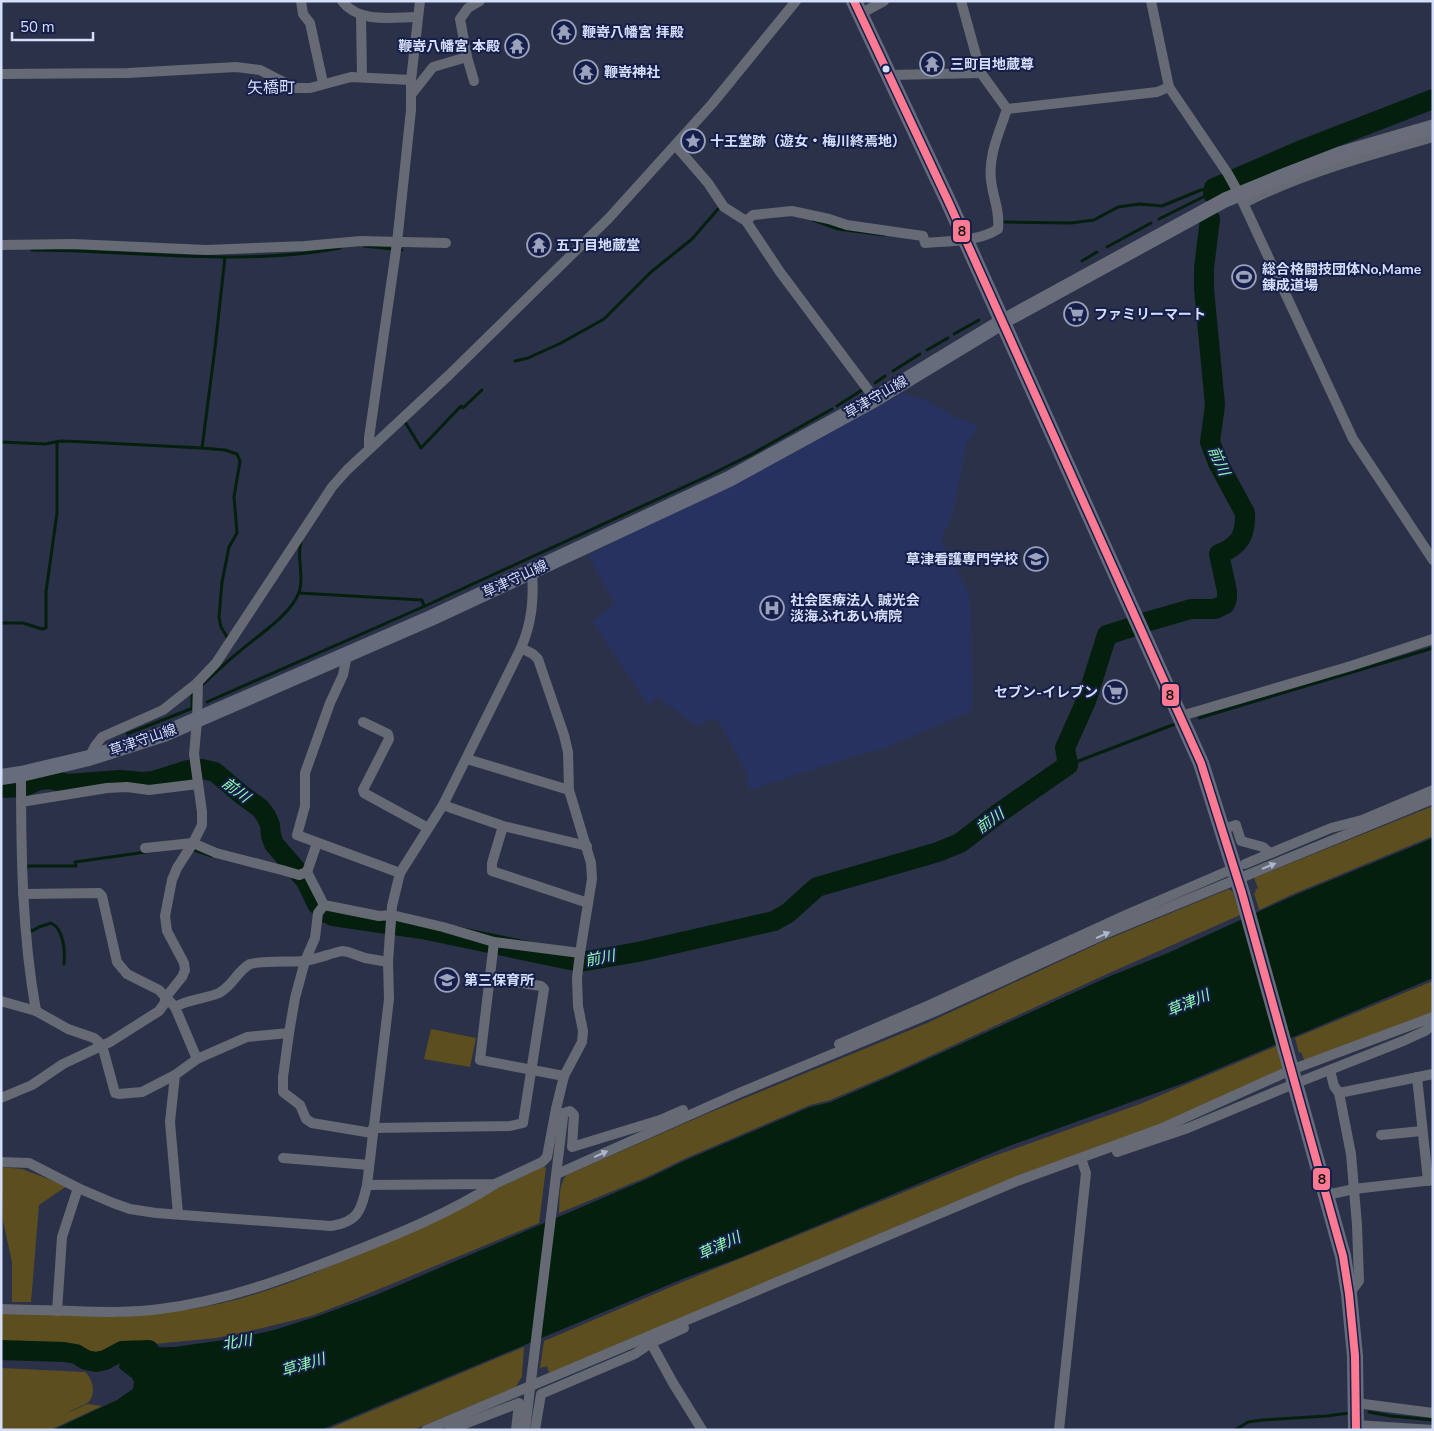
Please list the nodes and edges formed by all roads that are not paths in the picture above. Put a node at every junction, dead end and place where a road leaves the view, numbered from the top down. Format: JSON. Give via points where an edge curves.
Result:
{"nodes":[{"id":1,"x":301,"y":1,"type":"edge"},
{"id":2,"x":342,"y":1,"type":"edge"},
{"id":3,"x":420,"y":1,"type":"edge"},
{"id":4,"x":480,"y":1,"type":"edge"},
{"id":5,"x":796,"y":1,"type":"edge"},
{"id":6,"x":884,"y":1,"type":"edge"},
{"id":7,"x":961,"y":1,"type":"edge"},
{"id":8,"x":1151,"y":1,"type":"edge"},
{"id":9,"x":857,"y":8,"type":"edge"},
{"id":10,"x":361,"y":16,"type":"junction"},
{"id":11,"x":418,"y":17,"type":"junction"},
{"id":12,"x":467,"y":57,"type":"junction"},
{"id":13,"x":981,"y":73,"type":"junction"},
{"id":14,"x":1,"y":74,"type":"edge"},
{"id":15,"x":890,"y":75,"type":"junction"},
{"id":16,"x":362,"y":76,"type":"junction"},
{"id":17,"x":411,"y":80,"type":"junction"},
{"id":18,"x":474,"y":81,"type":"dead end"},
{"id":19,"x":323,"y":83,"type":"junction"},
{"id":20,"x":1169,"y":87,"type":"junction"},
{"id":21,"x":411,"y":94,"type":"junction"},
{"id":22,"x":1007,"y":108,"type":"junction"},
{"id":23,"x":1433,"y":127,"type":"edge"},
{"id":24,"x":1433,"y":137,"type":"edge"},
{"id":25,"x":676,"y":146,"type":"junction"},
{"id":26,"x":1236,"y":196,"type":"junction"},
{"id":27,"x":746,"y":221,"type":"junction"},
{"id":28,"x":965,"y":239,"type":"junction"},
{"id":29,"x":397,"y":243,"type":"junction"},
{"id":30,"x":446,"y":243,"type":"dead end"},
{"id":31,"x":1,"y":244,"type":"edge"},
{"id":32,"x":1002,"y":322,"type":"junction"},
{"id":33,"x":874,"y":399,"type":"junction"},
{"id":34,"x":370,"y":448,"type":"junction"},
{"id":35,"x":1433,"y":560,"type":"edge"},
{"id":36,"x":532,"y":571,"type":"junction"},
{"id":37,"x":1433,"y":639,"type":"edge"},
{"id":38,"x":521,"y":648,"type":"junction"},
{"id":39,"x":347,"y":655,"type":"junction"},
{"id":40,"x":198,"y":682,"type":"junction"},
{"id":41,"x":1181,"y":716,"type":"junction"},
{"id":42,"x":197,"y":721,"type":"junction"},
{"id":43,"x":363,"y":722,"type":"dead end"},
{"id":44,"x":89,"y":758,"type":"junction"},
{"id":45,"x":467,"y":760,"type":"junction"},
{"id":46,"x":21,"y":774,"type":"junction"},
{"id":47,"x":1,"y":777,"type":"edge"},
{"id":48,"x":198,"y":784,"type":"junction"},
{"id":49,"x":569,"y":790,"type":"junction"},
{"id":50,"x":1433,"y":790,"type":"edge"},
{"id":51,"x":1433,"y":799,"type":"edge"},
{"id":52,"x":21,"y":802,"type":"junction"},
{"id":53,"x":443,"y":805,"type":"junction"},
{"id":54,"x":503,"y":826,"type":"junction"},
{"id":55,"x":428,"y":828,"type":"junction"},
{"id":56,"x":1223,"y":829,"type":"junction"},
{"id":57,"x":193,"y":843,"type":"junction"},
{"id":58,"x":317,"y":843,"type":"junction"},
{"id":59,"x":587,"y":846,"type":"junction"},
{"id":60,"x":145,"y":848,"type":"dead end"},
{"id":61,"x":1270,"y":853,"type":"junction"},
{"id":62,"x":1245,"y":864,"type":"dead end"},
{"id":63,"x":307,"y":872,"type":"junction"},
{"id":64,"x":400,"y":873,"type":"junction"},
{"id":65,"x":1236,"y":881,"type":"junction"},
{"id":66,"x":23,"y":894,"type":"junction"},
{"id":67,"x":588,"y":903,"type":"junction"},
{"id":68,"x":322,"y":907,"type":"junction"},
{"id":69,"x":392,"y":921,"type":"junction"},
{"id":70,"x":494,"y":942,"type":"junction"},
{"id":71,"x":580,"y":953,"type":"junction"},
{"id":72,"x":305,"y":961,"type":"junction"},
{"id":73,"x":388,"y":962,"type":"junction"},
{"id":74,"x":1016,"y":970,"type":"junction"},
{"id":75,"x":490,"y":978,"type":"junction"},
{"id":76,"x":166,"y":997,"type":"junction"},
{"id":77,"x":1,"y":1001,"type":"edge"},
{"id":78,"x":175,"y":1007,"type":"junction"},
{"id":79,"x":36,"y":1011,"type":"junction"},
{"id":80,"x":1432,"y":1022,"type":"edge"},
{"id":81,"x":289,"y":1032,"type":"junction"},
{"id":82,"x":102,"y":1046,"type":"junction"},
{"id":83,"x":197,"y":1059,"type":"junction"},
{"id":84,"x":531,"y":1069,"type":"junction"},
{"id":85,"x":1330,"y":1070,"type":"junction"},
{"id":86,"x":1288,"y":1074,"type":"junction"},
{"id":87,"x":1433,"y":1074,"type":"edge"},
{"id":88,"x":175,"y":1075,"type":"junction"},
{"id":89,"x":564,"y":1076,"type":"junction"},
{"id":90,"x":1417,"y":1077,"type":"junction"},
{"id":91,"x":1340,"y":1092,"type":"junction"},
{"id":92,"x":1,"y":1098,"type":"edge"},
{"id":93,"x":558,"y":1111,"type":"junction"},
{"id":94,"x":372,"y":1131,"type":"junction"},
{"id":95,"x":1422,"y":1131,"type":"junction"},
{"id":96,"x":1167,"y":1135,"type":"junction"},
{"id":97,"x":1381,"y":1135,"type":"dead end"},
{"id":98,"x":283,"y":1158,"type":"dead end"},
{"id":99,"x":1,"y":1162,"type":"edge"},
{"id":100,"x":1083,"y":1164,"type":"junction"},
{"id":101,"x":369,"y":1165,"type":"junction"},
{"id":102,"x":557,"y":1174,"type":"junction"},
{"id":103,"x":1430,"y":1180,"type":"edge"},
{"id":104,"x":495,"y":1184,"type":"junction"},
{"id":105,"x":367,"y":1185,"type":"junction"},
{"id":106,"x":78,"y":1188,"type":"junction"},
{"id":107,"x":1354,"y":1189,"type":"junction"},
{"id":108,"x":1327,"y":1195,"type":"junction"},
{"id":109,"x":178,"y":1214,"type":"junction"},
{"id":110,"x":1349,"y":1294,"type":"junction"},
{"id":111,"x":1,"y":1309,"type":"edge"},
{"id":112,"x":57,"y":1311,"type":"junction"},
{"id":113,"x":651,"y":1343,"type":"junction"},
{"id":114,"x":530,"y":1389,"type":"junction"},
{"id":115,"x":1356,"y":1403,"type":"junction"},
{"id":116,"x":1433,"y":1413,"type":"edge"},
{"id":117,"x":1356,"y":1427,"type":"edge"},
{"id":118,"x":1396,"y":1429,"type":"edge"},
{"id":119,"x":426,"y":1430,"type":"edge"},
{"id":120,"x":440,"y":1430,"type":"edge"},
{"id":121,"x":449,"y":1430,"type":"edge"},
{"id":122,"x":516,"y":1430,"type":"edge"},
{"id":123,"x":525,"y":1430,"type":"edge"},
{"id":124,"x":535,"y":1430,"type":"edge"},
{"id":125,"x":702,"y":1430,"type":"edge"},
{"id":126,"x":1058,"y":1430,"type":"edge"},
{"id":127,"x":1433,"y":1430,"type":"edge"}],
"edges":[{"from":1,"to":19,"type":"street","via":[[303,14],[310,23]]},
{"from":2,"to":10,"type":"street"},
{"from":3,"to":11,"type":"street"},
{"from":4,"to":12,"type":"street","via":[[468,8],[460,19]]},
{"from":5,"to":25,"type":"street"},
{"from":6,"to":9,"type":"street"},
{"from":7,"to":13,"type":"street"},
{"from":8,"to":20,"type":"street"},
{"from":9,"to":15,"type":"main road"},
{"from":10,"to":11,"type":"street"},
{"from":10,"to":16,"type":"street"},
{"from":11,"to":17,"type":"street"},
{"from":12,"to":18,"type":"street"},
{"from":12,"to":21,"type":"street","via":[[433,67]]},
{"from":13,"to":15,"type":"street"},
{"from":13,"to":22,"type":"street"},
{"from":14,"to":19,"type":"street","via":[[128,73],[236,67],[260,70],[296,88],[310,88]]},
{"from":15,"to":28,"type":"main road"},
{"from":16,"to":17,"type":"street"},
{"from":16,"to":19,"type":"street"},
{"from":17,"to":21,"type":"street"},
{"from":20,"to":22,"type":"street","via":[[1157,92]]},
{"from":20,"to":26,"type":"street","via":[[1228,174]]},
{"from":21,"to":29,"type":"street"},
{"from":22,"to":28,"type":"street","via":[[991,157],[998,229]]},
{"from":23,"to":26,"type":"street","via":[[1340,154]]},
{"from":24,"to":26,"type":"street","via":[[1268,191]]},
{"from":25,"to":27,"type":"street","via":[[724,207]]},
{"from":25,"to":34,"type":"street","via":[[572,255]]},
{"from":26,"to":32,"type":"street"},
{"from":26,"to":35,"type":"street","via":[[1353,439]]},
{"from":27,"to":28,"type":"street","via":[[753,215],[792,211],[847,225],[923,236],[925,243]]},
{"from":27,"to":33,"type":"street"},
{"from":28,"to":32,"type":"main road"},
{"from":29,"to":30,"type":"street"},
{"from":29,"to":31,"type":"street","via":[[361,240],[207,250]]},
{"from":29,"to":34,"type":"street"},
{"from":32,"to":33,"type":"main road","name":"草津守山線"},
{"from":32,"to":41,"type":"main road"},
{"from":33,"to":36,"type":"main road","name":"草津守山線","via":[[729,479]]},
{"from":34,"to":40,"type":"street","via":[[332,487],[216,663]]},
{"from":36,"to":38,"type":"street","via":[[532,615]]},
{"from":36,"to":39,"type":"main road","name":"草津守山線"},
{"from":37,"to":41,"type":"street"},
{"from":38,"to":45,"type":"street"},
{"from":38,"to":49,"type":"street","via":[[534,654],[545,675],[568,752]]},
{"from":39,"to":42,"type":"main road","name":"草津守山線"},
{"from":39,"to":58,"type":"street","via":[[343,674],[305,773],[305,806],[297,835]]},
{"from":40,"to":42,"type":"street"},
{"from":40,"to":44,"type":"street","via":[[163,710],[102,737]]},
{"from":41,"to":56,"type":"main road"},
{"from":42,"to":44,"type":"main road","name":"草津守山線"},
{"from":42,"to":48,"type":"street","via":[[194,754]]},
{"from":43,"to":55,"type":"street","via":[[388,734],[389,739],[364,793]]},
{"from":44,"to":46,"type":"main road","name":"草津守山線"},
{"from":45,"to":49,"type":"street"},
{"from":45,"to":53,"type":"street"},
{"from":46,"to":47,"type":"main road","name":"草津守山線"},
{"from":46,"to":52,"type":"street"},
{"from":48,"to":52,"type":"street","via":[[149,790],[107,788]]},
{"from":48,"to":57,"type":"street","via":[[202,824]]},
{"from":49,"to":59,"type":"street"},
{"from":50,"to":61,"type":"street"},
{"from":65,"to":51,"type":"street","one_way":true},
{"from":52,"to":66,"type":"street"},
{"from":53,"to":54,"type":"street"},
{"from":53,"to":55,"type":"street"},
{"from":54,"to":59,"type":"street"},
{"from":54,"to":67,"type":"street","via":[[492,872]]},
{"from":55,"to":64,"type":"street"},
{"from":56,"to":61,"type":"street","via":[[1236,825],[1241,841],[1263,847]]},
{"from":56,"to":65,"type":"main road"},
{"from":57,"to":60,"type":"street"},
{"from":57,"to":63,"type":"street","via":[[216,853],[299,875]]},
{"from":57,"to":76,"type":"street","via":[[177,868],[168,898],[167,931],[185,970]]},
{"from":58,"to":63,"type":"street"},
{"from":58,"to":64,"type":"street"},
{"from":59,"to":67,"type":"street","via":[[592,879]]},
{"from":61,"to":62,"type":"street"},
{"from":63,"to":68,"type":"street"},
{"from":64,"to":69,"type":"street"},
{"from":65,"to":74,"type":"street","via":[[1073,944]]},
{"from":65,"to":86,"type":"main road"},
{"from":66,"to":76,"type":"street","via":[[99,893],[117,962],[127,974]]},
{"from":66,"to":79,"type":"street","via":[[28,965]]},
{"from":67,"to":71,"type":"street"},
{"from":68,"to":69,"type":"street"},
{"from":68,"to":72,"type":"street","via":[[315,938]]},
{"from":69,"to":70,"type":"street","via":[[443,927]]},
{"from":69,"to":73,"type":"street"},
{"from":70,"to":71,"type":"street"},
{"from":70,"to":75,"type":"street"},
{"from":71,"to":89,"type":"street","via":[[577,992],[582,1042]]},
{"from":72,"to":73,"type":"street","via":[[342,951]]},
{"from":72,"to":78,"type":"street","via":[[253,963],[219,993]]},
{"from":72,"to":81,"type":"street","via":[[294,998]]},
{"from":73,"to":94,"type":"street","via":[[389,999]]},
{"from":74,"to":93,"type":"street","via":[[660,1120],[572,1147],[574,1115],[570,1111]]},
{"from":102,"to":74,"type":"street","one_way":true,"via":[[936,1011]]},
{"from":75,"to":84,"type":"street","via":[[480,1060]]},
{"from":75,"to":84,"type":"street","via":[[544,989]]},
{"from":76,"to":78,"type":"street"},
{"from":76,"to":82,"type":"street","via":[[159,1011]]},
{"from":77,"to":79,"type":"street"},
{"from":78,"to":83,"type":"street"},
{"from":79,"to":82,"type":"street","via":[[68,1029],[94,1038]]},
{"from":80,"to":85,"type":"street","via":[[1425,1031]]},
{"from":80,"to":86,"type":"street","via":[[1310,1069]]},
{"from":81,"to":83,"type":"street","via":[[247,1037]]},
{"from":81,"to":94,"type":"street","via":[[283,1092],[300,1105],[306,1119],[312,1123]]},
{"from":82,"to":88,"type":"street","via":[[118,1094],[142,1092]]},
{"from":82,"to":92,"type":"street","via":[[63,1064],[32,1085]]},
{"from":83,"to":88,"type":"street"},
{"from":84,"to":89,"type":"street"},
{"from":84,"to":94,"type":"street","via":[[523,1123]]},
{"from":85,"to":91,"type":"street","via":[[1334,1086]]},
{"from":85,"to":96,"type":"street"},
{"from":86,"to":96,"type":"street"},
{"from":86,"to":108,"type":"main road","via":[[1299,1098]]},
{"from":86,"to":114,"type":"street","via":[[1160,1129],[1018,1181]]},
{"from":87,"to":90,"type":"street"},
{"from":88,"to":109,"type":"street","via":[[170,1122]]},
{"from":89,"to":93,"type":"street"},
{"from":90,"to":91,"type":"street"},
{"from":90,"to":95,"type":"street"},
{"from":91,"to":107,"type":"street"},
{"from":93,"to":102,"type":"street","via":[[563,1118]]},
{"from":93,"to":104,"type":"street","via":[[547,1158]]},
{"from":94,"to":101,"type":"street"},
{"from":95,"to":97,"type":"street"},
{"from":95,"to":103,"type":"street"},
{"from":96,"to":100,"type":"street"},
{"from":98,"to":101,"type":"street"},
{"from":99,"to":106,"type":"street","via":[[29,1163]]},
{"from":100,"to":113,"type":"street","via":[[1016,1187]]},
{"from":100,"to":126,"type":"street","via":[[1086,1173]]},
{"from":101,"to":105,"type":"street"},
{"from":102,"to":114,"type":"street"},
{"from":103,"to":107,"type":"street"},
{"from":104,"to":105,"type":"street"},
{"from":104,"to":112,"type":"street","via":[[445,1212],[383,1240],[261,1287],[217,1300],[122,1312]]},
{"from":105,"to":109,"type":"street","via":[[356,1216],[345,1224],[330,1226]]},
{"from":106,"to":109,"type":"street","via":[[130,1209]]},
{"from":106,"to":112,"type":"street","via":[[62,1237]]},
{"from":107,"to":108,"type":"street"},
{"from":107,"to":110,"type":"street","via":[[1359,1280]]},
{"from":108,"to":110,"type":"main road"},
{"from":110,"to":115,"type":"main road"},
{"from":111,"to":112,"type":"street"},
{"from":113,"to":114,"type":"street"},
{"from":113,"to":124,"type":"street","via":[[635,1354],[541,1394]]},
{"from":113,"to":125,"type":"street"},
{"from":114,"to":119,"type":"street"},
{"from":114,"to":120,"type":"street"},
{"from":114,"to":123,"type":"street"},
{"from":115,"to":116,"type":"street"},
{"from":115,"to":117,"type":"main road"},
{"from":117,"to":118,"type":"street"},
{"from":118,"to":127,"type":"street"},
{"from":121,"to":122,"type":"street","via":[[519,1403]]}]}
